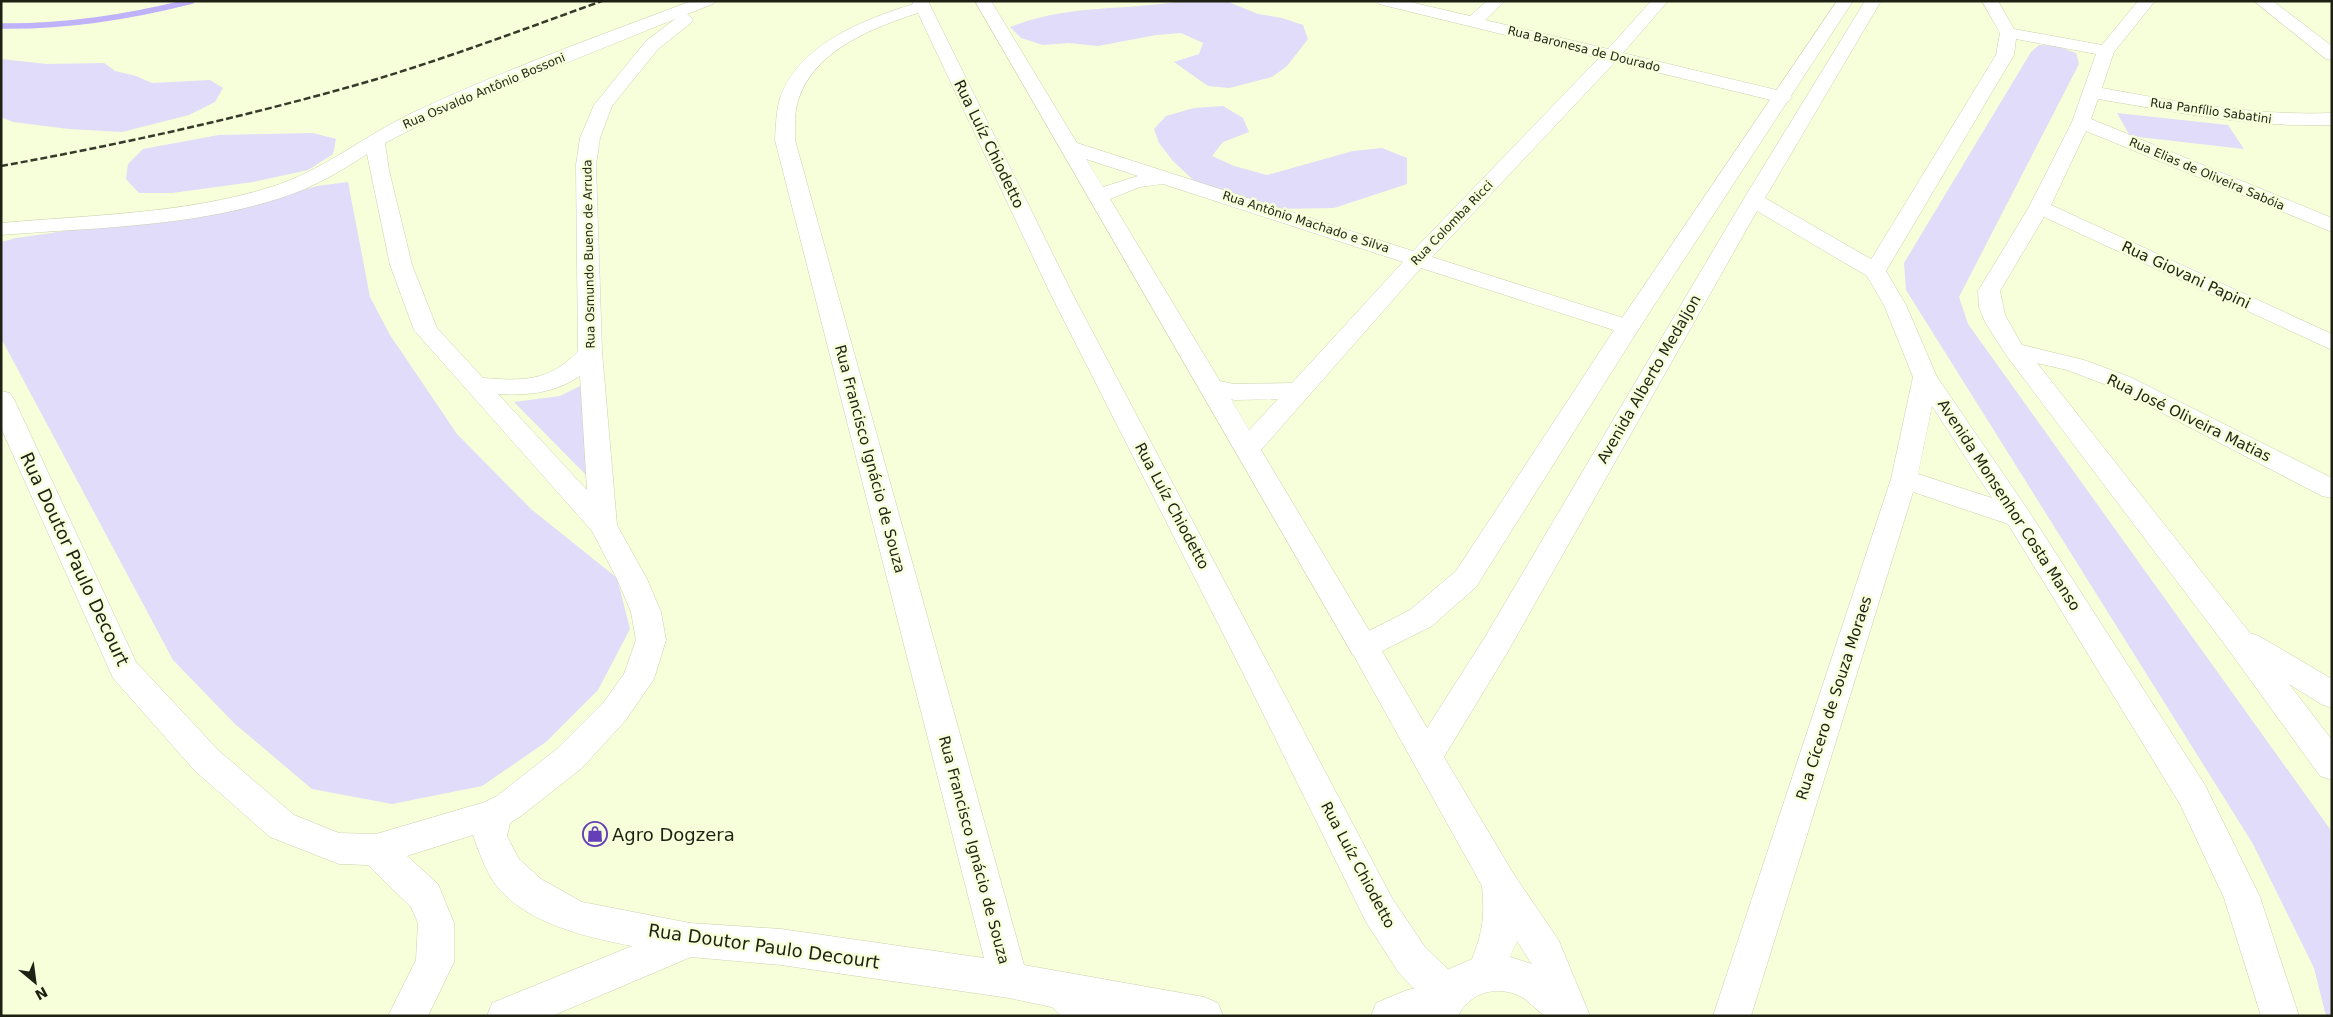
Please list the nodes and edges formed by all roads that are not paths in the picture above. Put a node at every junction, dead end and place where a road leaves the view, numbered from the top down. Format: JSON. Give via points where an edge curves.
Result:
{"nodes":[{"id":1,"x":708,"y":1,"type":"edge"},
{"id":2,"x":983,"y":1,"type":"edge"},
{"id":3,"x":1385,"y":1,"type":"edge"},
{"id":4,"x":1497,"y":1,"type":"edge"},
{"id":5,"x":1660,"y":1,"type":"edge"},
{"id":6,"x":1845,"y":1,"type":"edge"},
{"id":7,"x":1873,"y":1,"type":"edge"},
{"id":8,"x":1990,"y":1,"type":"edge"},
{"id":9,"x":2147,"y":1,"type":"edge"},
{"id":10,"x":2262,"y":1,"type":"edge"},
{"id":11,"x":921,"y":4,"type":"edge"},
{"id":12,"x":1474,"y":22,"type":"junction"},
{"id":13,"x":2008,"y":33,"type":"junction"},
{"id":14,"x":578,"y":50,"type":"junction"},
{"id":15,"x":2106,"y":51,"type":"junction"},
{"id":16,"x":1612,"y":55,"type":"junction"},
{"id":17,"x":2332,"y":55,"type":"edge"},
{"id":18,"x":623,"y":58,"type":"junction"},
{"id":19,"x":2091,"y":92,"type":"junction"},
{"id":20,"x":1783,"y":97,"type":"junction"},
{"id":21,"x":2332,"y":119,"type":"edge"},
{"id":22,"x":2286,"y":121,"type":"junction"},
{"id":23,"x":2081,"y":122,"type":"junction"},
{"id":24,"x":2332,"y":135,"type":"edge"},
{"id":25,"x":375,"y":142,"type":"junction"},
{"id":26,"x":1069,"y":147,"type":"junction"},
{"id":27,"x":333,"y":169,"type":"junction"},
{"id":28,"x":379,"y":170,"type":"junction"},
{"id":29,"x":1170,"y":178,"type":"junction"},
{"id":30,"x":1099,"y":196,"type":"junction"},
{"id":31,"x":1753,"y":200,"type":"junction"},
{"id":32,"x":2039,"y":207,"type":"junction"},
{"id":33,"x":2332,"y":226,"type":"edge"},
{"id":34,"x":7,"y":231,"type":"edge"},
{"id":35,"x":1418,"y":258,"type":"junction"},
{"id":36,"x":1875,"y":272,"type":"junction"},
{"id":37,"x":1628,"y":326,"type":"junction"},
{"id":38,"x":2332,"y":343,"type":"edge"},
{"id":39,"x":2014,"y":350,"type":"junction"},
{"id":40,"x":590,"y":352,"type":"junction"},
{"id":41,"x":1925,"y":377,"type":"junction"},
{"id":42,"x":476,"y":385,"type":"junction"},
{"id":43,"x":1209,"y":386,"type":"junction"},
{"id":44,"x":1300,"y":390,"type":"junction"},
{"id":45,"x":1,"y":399,"type":"edge"},
{"id":46,"x":1248,"y":448,"type":"junction"},
{"id":47,"x":1904,"y":479,"type":"junction"},
{"id":48,"x":2332,"y":490,"type":"edge"},
{"id":49,"x":2018,"y":517,"type":"junction"},
{"id":50,"x":603,"y":525,"type":"junction"},
{"id":51,"x":2236,"y":636,"type":"junction"},
{"id":52,"x":1364,"y":647,"type":"junction"},
{"id":53,"x":2332,"y":695,"type":"edge"},
{"id":54,"x":1426,"y":758,"type":"junction"},
{"id":55,"x":2332,"y":766,"type":"edge"},
{"id":56,"x":494,"y":814,"type":"junction"},
{"id":57,"x":376,"y":850,"type":"junction"},
{"id":58,"x":1500,"y":884,"type":"junction"},
{"id":59,"x":690,"y":940,"type":"junction"},
{"id":60,"x":1485,"y":973,"type":"junction"},
{"id":61,"x":1009,"y":980,"type":"junction"},
{"id":62,"x":1077,"y":1004,"type":"edge"},
{"id":63,"x":1443,"y":1004,"type":"edge"},
{"id":64,"x":407,"y":1016,"type":"edge"},
{"id":65,"x":506,"y":1016,"type":"edge"},
{"id":66,"x":1204,"y":1016,"type":"edge"},
{"id":67,"x":1390,"y":1016,"type":"edge"},
{"id":68,"x":1571,"y":1016,"type":"edge"},
{"id":69,"x":1732,"y":1016,"type":"edge"},
{"id":70,"x":2280,"y":1016,"type":"edge"}],
"edges":[{"from":1,"to":14,"type":"street","name":"Rua Osvaldo Antônio Bossoni"},
{"from":1,"to":18,"type":"street","name":"Rua Osmundo Bueno de Arruda","via":[[652,45]]},
{"from":2,"to":26,"type":"street"},
{"from":3,"to":12,"type":"street","name":"Rua Baronesa de Dourado"},
{"from":4,"to":12,"type":"street"},
{"from":5,"to":16,"type":"street","name":"Rua Colomba Ricci"},
{"from":6,"to":20,"type":"street"},
{"from":7,"to":31,"type":"street","name":"Avenida Alberto Medaljon"},
{"from":8,"to":13,"type":"street"},
{"from":9,"to":15,"type":"street"},
{"from":10,"to":17,"type":"street"},
{"from":11,"to":61,"type":"street","name":"Rua Francisco Ignácio de Souza","via":[[861,29],[813,62],[790,95],[785,140]]},
{"from":11,"to":63,"type":"street","name":"Rua Luíz Chiodetto","via":[[1061,293],[1379,910]]},
{"from":12,"to":16,"type":"street","name":"Rua Baronesa de Dourado"},
{"from":13,"to":15,"type":"street"},
{"from":13,"to":36,"type":"street","via":[[2005,55]]},
{"from":14,"to":18,"type":"street"},
{"from":14,"to":25,"type":"street","name":"Rua Osvaldo Antônio Bossoni","via":[[434,110]]},
{"from":15,"to":19,"type":"street"},
{"from":16,"to":20,"type":"street","name":"Rua Baronesa de Dourado"},
{"from":16,"to":35,"type":"street","name":"Rua Colomba Ricci"},
{"from":18,"to":40,"type":"street","name":"Rua Osmundo Bueno de Arruda","via":[[590,138],[586,165]]},
{"from":19,"to":22,"type":"street","name":"Rua Panfílio Sabatini"},
{"from":19,"to":23,"type":"street"},
{"from":20,"to":37,"type":"street"},
{"from":21,"to":22,"type":"street","name":"Rua Panfílio Sabatini"},
{"from":22,"to":24,"type":"street"},
{"from":23,"to":32,"type":"street"},
{"from":23,"to":33,"type":"street","name":"Rua Elias de Oliveira Sabóia"},
{"from":25,"to":27,"type":"street","name":"Rua Osvaldo Antônio Bossoni"},
{"from":25,"to":28,"type":"street"},
{"from":26,"to":29,"type":"street","name":"Rua Antônio Machado e Silva"},
{"from":26,"to":30,"type":"street"},
{"from":27,"to":28,"type":"street"},
{"from":27,"to":34,"type":"street","name":"Rua Osvaldo Antônio Bossoni","via":[[279,192],[234,204],[182,213]]},
{"from":28,"to":42,"type":"street","via":[[401,265],[426,330]]},
{"from":29,"to":30,"type":"street","via":[[1143,180]]},
{"from":29,"to":35,"type":"street","name":"Rua Antônio Machado e Silva"},
{"from":30,"to":43,"type":"street"},
{"from":31,"to":36,"type":"street","via":[[1823,238]]},
{"from":31,"to":54,"type":"street","name":"Avenida Alberto Medaljon","via":[[1506,628]]},
{"from":32,"to":38,"type":"street","name":"Rua Giovani Papini"},
{"from":32,"to":39,"type":"street","via":[[1989,291],[1988,303],[1992,314]]},
{"from":35,"to":37,"type":"street","name":"Rua Antônio Machado e Silva"},
{"from":35,"to":44,"type":"street","name":"Rua Colomba Ricci"},
{"from":36,"to":41,"type":"street","name":"Avenida Monsenhor Costa Manso","via":[[1896,305]]},
{"from":37,"to":52,"type":"street","via":[[1466,579],[1421,618]]},
{"from":39,"to":48,"type":"street","name":"Rua José Oliveira Matias","via":[[2075,365],[2121,382]]},
{"from":39,"to":51,"type":"street"},
{"from":40,"to":42,"type":"street","via":[[569,373],[542,385],[513,388]]},
{"from":40,"to":50,"type":"street","name":"Rua Osmundo Bueno de Arruda"},
{"from":41,"to":47,"type":"street","name":"Rua Cícero de Souza Moraes"},
{"from":41,"to":49,"type":"street","name":"Avenida Monsenhor Costa Manso"},
{"from":42,"to":50,"type":"street"},
{"from":43,"to":44,"type":"street","via":[[1234,392]]},
{"from":43,"to":46,"type":"street"},
{"from":44,"to":46,"type":"street","name":"Rua Colomba Ricci"},
{"from":45,"to":57,"type":"street","name":"Rua Doutor Paulo Decourt","via":[[124,670],[206,760],[282,826],[339,848]]},
{"from":46,"to":52,"type":"street"},
{"from":47,"to":49,"type":"street"},
{"from":47,"to":69,"type":"street","name":"Rua Cícero de Souza Moraes"},
{"from":49,"to":70,"type":"street","name":"Avenida Monsenhor Costa Manso","via":[[2193,795],[2242,897]]},
{"from":50,"to":56,"type":"street","via":[[646,612],[651,640],[638,679],[614,712],[570,758]]},
{"from":51,"to":53,"type":"street"},
{"from":51,"to":55,"type":"street"},
{"from":52,"to":54,"type":"street"},
{"from":54,"to":58,"type":"street"},
{"from":56,"to":57,"type":"street","name":"Rua Doutor Paulo Decourt"},
{"from":56,"to":59,"type":"street","name":"Rua Doutor Paulo Decourt","via":[[490,836],[506,870],[546,903],[578,918]]},
{"from":57,"to":64,"type":"street","via":[[425,896],[436,923],[434,962]]},
{"from":58,"to":60,"type":"street","via":[[1503,916],[1500,936]]},
{"from":58,"to":68,"type":"street","via":[[1546,953]]},
{"from":59,"to":61,"type":"street","name":"Rua Doutor Paulo Decourt","via":[[781,947]]},
{"from":59,"to":65,"type":"street"},
{"from":60,"to":63,"type":"street","via":[[1458,984]]},
{"from":60,"to":68,"type":"street","via":[[1509,974],[1532,981],[1554,996]]},
{"from":61,"to":62,"type":"street","name":"Rua Doutor Paulo Decourt"},
{"from":62,"to":66,"type":"street","name":"Rua Doutor Paulo Decourt"},
{"from":63,"to":67,"type":"street","via":[[1407,1009]]}]}
